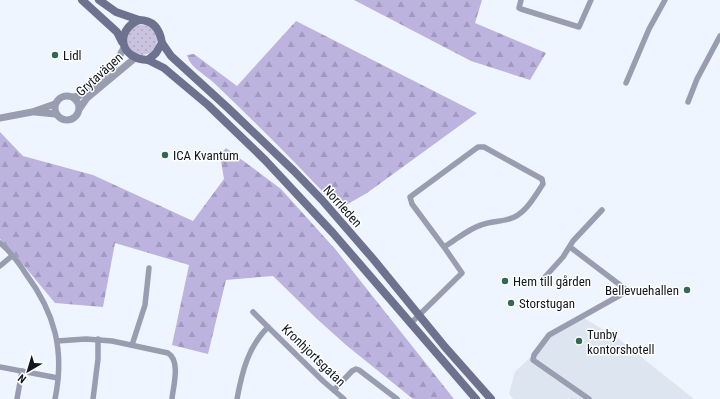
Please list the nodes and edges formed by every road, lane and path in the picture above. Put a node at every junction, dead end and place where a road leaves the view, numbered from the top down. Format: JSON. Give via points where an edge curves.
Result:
{"nodes":[{"id":1,"x":82,"y":0,"type":"edge"},
{"id":2,"x":99,"y":0,"type":"edge"},
{"id":3,"x":521,"y":0,"type":"edge"},
{"id":4,"x":591,"y":0,"type":"edge"},
{"id":5,"x":665,"y":0,"type":"edge"},
{"id":6,"x":139,"y":20,"type":"junction"},
{"id":7,"x":720,"y":36,"type":"edge"},
{"id":8,"x":162,"y":43,"type":"junction"},
{"id":9,"x":123,"y":45,"type":"junction"},
{"id":10,"x":135,"y":58,"type":"junction"},
{"id":11,"x":148,"y":60,"type":"junction"},
{"id":12,"x":626,"y":83,"type":"dead end"},
{"id":13,"x":73,"y":97,"type":"junction"},
{"id":14,"x":688,"y":102,"type":"dead end"},
{"id":15,"x":55,"y":104,"type":"junction"},
{"id":16,"x":80,"y":108,"type":"junction"},
{"id":17,"x":32,"y":112,"type":"junction"},
{"id":18,"x":55,"y":114,"type":"junction"},
{"id":19,"x":0,"y":118,"type":"edge"},
{"id":20,"x":602,"y":210,"type":"dead end"},
{"id":21,"x":0,"y":243,"type":"edge"},
{"id":22,"x":444,"y":247,"type":"junction"},
{"id":23,"x":570,"y":247,"type":"junction"},
{"id":24,"x":12,"y":256,"type":"junction"},
{"id":25,"x":0,"y":266,"type":"edge"},
{"id":26,"x":149,"y":268,"type":"dead end"},
{"id":27,"x":545,"y":277,"type":"dead end"},
{"id":28,"x":253,"y":312,"type":"dead end"},
{"id":29,"x":419,"y":315,"type":"junction"},
{"id":30,"x":411,"y":323,"type":"junction"},
{"id":31,"x":268,"y":327,"type":"junction"},
{"id":32,"x":98,"y":339,"type":"junction"},
{"id":33,"x":57,"y":341,"type":"junction"},
{"id":34,"x":132,"y":345,"type":"junction"},
{"id":35,"x":0,"y":367,"type":"edge"},
{"id":36,"x":22,"y":372,"type":"junction"},
{"id":37,"x":58,"y":378,"type":"junction"},
{"id":38,"x":334,"y":390,"type":"junction"},
{"id":39,"x":18,"y":399,"type":"edge"},
{"id":40,"x":55,"y":399,"type":"edge"},
{"id":41,"x":93,"y":399,"type":"edge"},
{"id":42,"x":172,"y":399,"type":"edge"},
{"id":43,"x":237,"y":399,"type":"edge"},
{"id":44,"x":344,"y":399,"type":"edge"},
{"id":45,"x":397,"y":399,"type":"edge"},
{"id":46,"x":476,"y":399,"type":"edge"},
{"id":47,"x":491,"y":399,"type":"edge"},
{"id":48,"x":589,"y":399,"type":"edge"}],
"edges":[{"from":1,"to":9,"type":"main road","via":[[117,32]]},
{"from":2,"to":6,"type":"main road","via":[[116,12]]},
{"from":3,"to":4,"type":"street","via":[[521,9],[580,27]]},
{"from":5,"to":12,"type":"street","via":[[649,29]]},
{"from":6,"to":8,"type":"main road","via":[[152,23],[156,27]]},
{"from":6,"to":9,"type":"main road","via":[[127,28]]},
{"from":7,"to":14,"type":"street"},
{"from":8,"to":11,"type":"main road"},
{"from":8,"to":29,"type":"main road","name":"Norrleden","via":[[171,56],[322,200]]},
{"from":9,"to":10,"type":"main road"},
{"from":9,"to":13,"type":"street","name":"Grytavägen","via":[[113,67],[79,96]]},
{"from":10,"to":11,"type":"main road"},
{"from":10,"to":16,"type":"street","name":"Grytavägen","via":[[87,98]]},
{"from":11,"to":30,"type":"main road","name":"Norrleden","via":[[164,68],[208,105],[265,160]]},
{"from":13,"to":15,"type":"street","via":[[64,96]]},
{"from":13,"to":16,"type":"street"},
{"from":15,"to":17,"type":"street"},
{"from":15,"to":18,"type":"street"},
{"from":16,"to":18,"type":"street","via":[[72,120],[64,121]]},
{"from":17,"to":18,"type":"street"},
{"from":17,"to":19,"type":"street"},
{"from":20,"to":23,"type":"street"},
{"from":21,"to":24,"type":"street"},
{"from":22,"to":22,"type":"street","via":[[476,227],[510,219],[521,212],[543,184],[542,179],[484,147],[478,148],[410,197],[412,204]]},
{"from":22,"to":29,"type":"street","via":[[462,273]]},
{"from":23,"to":27,"type":"street"},
{"from":23,"to":48,"type":"street","via":[[624,288],[624,292],[549,335],[532,360]]},
{"from":24,"to":25,"type":"street"},
{"from":24,"to":33,"type":"street","via":[[30,279],[46,308]]},
{"from":26,"to":34,"type":"street","via":[[145,305]]},
{"from":28,"to":31,"type":"street","name":"Kronhjortsgatan"},
{"from":29,"to":30,"type":"street"},
{"from":29,"to":47,"type":"main road","name":"Norrleden"},
{"from":30,"to":46,"type":"main road","name":"Norrleden"},
{"from":31,"to":38,"type":"street","name":"Kronhjortsgatan"},
{"from":31,"to":43,"type":"street","name":"Kronhjortsgatan","via":[[254,343],[246,361]]},
{"from":32,"to":33,"type":"street"},
{"from":32,"to":34,"type":"street"},
{"from":32,"to":41,"type":"street"},
{"from":33,"to":37,"type":"street"},
{"from":34,"to":42,"type":"street","via":[[168,353],[173,358],[176,364]]},
{"from":35,"to":36,"type":"street"},
{"from":36,"to":37,"type":"street"},
{"from":36,"to":39,"type":"street"},
{"from":37,"to":40,"type":"street"},
{"from":38,"to":44,"type":"street","name":"Kronhjortsgatan"},
{"from":38,"to":45,"type":"street","via":[[356,369]]}]}
